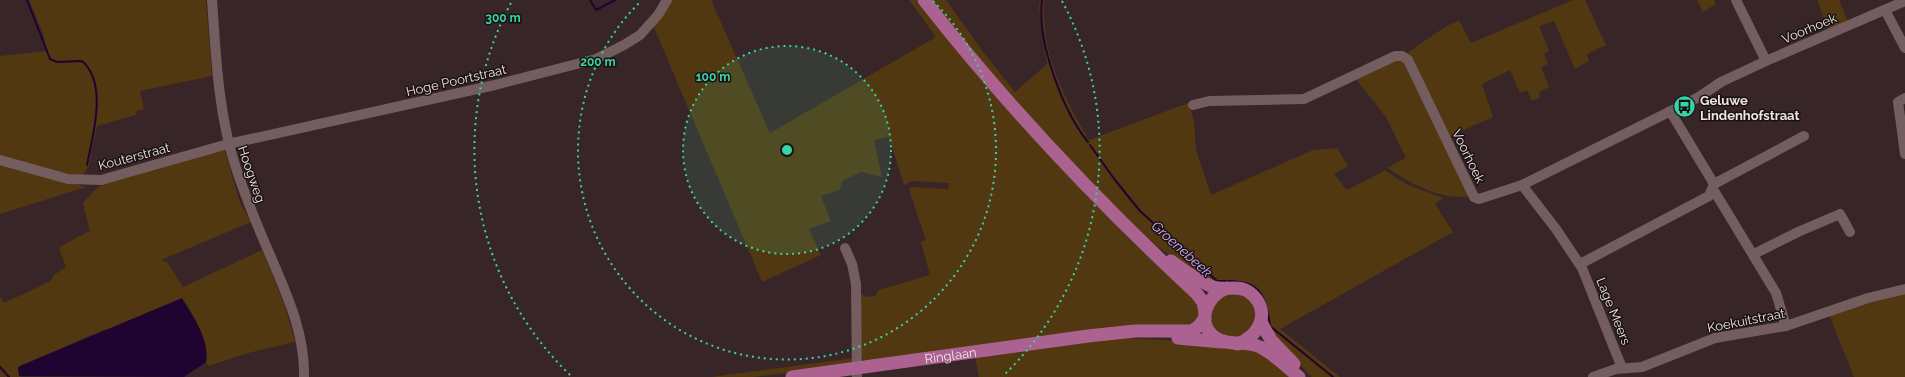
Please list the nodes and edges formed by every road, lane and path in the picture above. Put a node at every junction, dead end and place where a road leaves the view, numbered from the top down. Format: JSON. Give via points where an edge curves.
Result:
{"nodes":[{"id":1,"x":212,"y":0,"type":"edge"},
{"id":2,"x":667,"y":0,"type":"edge"},
{"id":3,"x":924,"y":0,"type":"edge"},
{"id":4,"x":1736,"y":0,"type":"edge"},
{"id":5,"x":1905,"y":1,"type":"edge"},
{"id":6,"x":1885,"y":10,"type":"junction"},
{"id":7,"x":1905,"y":48,"type":"edge"},
{"id":8,"x":1766,"y":61,"type":"junction"},
{"id":9,"x":1905,"y":98,"type":"edge"},
{"id":10,"x":1193,"y":105,"type":"dead end"},
{"id":11,"x":1670,"y":111,"type":"junction"},
{"id":12,"x":1804,"y":136,"type":"dead end"},
{"id":13,"x":228,"y":144,"type":"junction"},
{"id":14,"x":1905,"y":154,"type":"edge"},
{"id":15,"x":0,"y":160,"type":"edge"},
{"id":16,"x":1522,"y":185,"type":"junction"},
{"id":17,"x":1714,"y":187,"type":"junction"},
{"id":18,"x":1850,"y":232,"type":"dead end"},
{"id":19,"x":1135,"y":234,"type":"junction"},
{"id":20,"x":845,"y":248,"type":"dead end"},
{"id":21,"x":1754,"y":254,"type":"junction"},
{"id":22,"x":1580,"y":264,"type":"junction"},
{"id":23,"x":1229,"y":288,"type":"junction"},
{"id":24,"x":1905,"y":289,"type":"edge"},
{"id":25,"x":1205,"y":315,"type":"junction"},
{"id":26,"x":1261,"y":322,"type":"junction"},
{"id":27,"x":1786,"y":326,"type":"junction"},
{"id":28,"x":1108,"y":334,"type":"junction"},
{"id":29,"x":1231,"y":343,"type":"junction"},
{"id":30,"x":1622,"y":368,"type":"junction"},
{"id":31,"x":857,"y":372,"type":"edge"},
{"id":32,"x":304,"y":377,"type":"edge"},
{"id":33,"x":792,"y":377,"type":"edge"},
{"id":34,"x":1299,"y":377,"type":"edge"},
{"id":35,"x":1306,"y":377,"type":"edge"},
{"id":36,"x":1592,"y":377,"type":"edge"}],
"edges":[{"from":1,"to":13,"type":"street","name":"Hoogweg","via":[[221,102]]},
{"from":2,"to":13,"type":"street","name":"Hoge Poortstraat","via":[[658,15],[640,35],[596,59],[480,88]]},
{"from":3,"to":19,"type":"main road","via":[[982,72],[1058,158]]},
{"from":4,"to":8,"type":"street"},
{"from":5,"to":6,"type":"street","name":"Voorhoek"},
{"from":6,"to":7,"type":"street"},
{"from":6,"to":8,"type":"street","name":"Voorhoek"},
{"from":8,"to":11,"type":"street","name":"Voorhoek","via":[[1721,82],[1699,97]]},
{"from":9,"to":14,"type":"street","via":[[1898,102]]},
{"from":10,"to":16,"type":"street","name":"Voorhoek","via":[[1209,101],[1304,99],[1396,56],[1402,56],[1408,60],[1474,197],[1479,198]]},
{"from":11,"to":16,"type":"street","name":"Voorhoek"},
{"from":11,"to":17,"type":"street"},
{"from":12,"to":17,"type":"street"},
{"from":13,"to":15,"type":"street","name":"Kouterstraat","via":[[101,180],[68,179]]},
{"from":13,"to":32,"type":"street","name":"Hoogweg","via":[[248,203],[292,307],[302,348]]},
{"from":16,"to":22,"type":"street","name":"Lage Meers"},
{"from":17,"to":21,"type":"street"},
{"from":17,"to":22,"type":"street","via":[[1709,196]]},
{"from":18,"to":21,"type":"street","via":[[1840,214]]},
{"from":19,"to":23,"type":"main road","via":[[1204,282],[1215,287]]},
{"from":19,"to":25,"type":"main road","via":[[1197,294],[1203,302]]},
{"from":20,"to":31,"type":"street","via":[[852,264],[856,284]]},
{"from":21,"to":27,"type":"street","via":[[1776,293]]},
{"from":22,"to":30,"type":"street","name":"Lage Meers"},
{"from":23,"to":25,"type":"main road","via":[[1220,290],[1213,296]]},
{"from":23,"to":26,"type":"main road","via":[[1248,291],[1255,298],[1260,306]]},
{"from":24,"to":27,"type":"street","name":"Koekuitstraat","via":[[1868,298]]},
{"from":25,"to":28,"type":"main road","name":"Ringlaan","via":[[1199,326],[1192,331]]},
{"from":25,"to":29,"type":"main road","via":[[1208,329],[1215,338]]},
{"from":26,"to":29,"type":"main road","via":[[1247,340]]},
{"from":26,"to":35,"type":"main road","via":[[1271,340]]},
{"from":27,"to":30,"type":"street","name":"Koekuitstraat","via":[[1715,338],[1647,365]]},
{"from":28,"to":29,"type":"main road","name":"Ringlaan"},
{"from":28,"to":31,"type":"main road","name":"Ringlaan"},
{"from":29,"to":34,"type":"main road","name":"Ringlaan","via":[[1253,344],[1263,348]]},
{"from":30,"to":36,"type":"street","name":"Koekuitstraat"},
{"from":31,"to":33,"type":"main road","name":"Ringlaan"}]}
